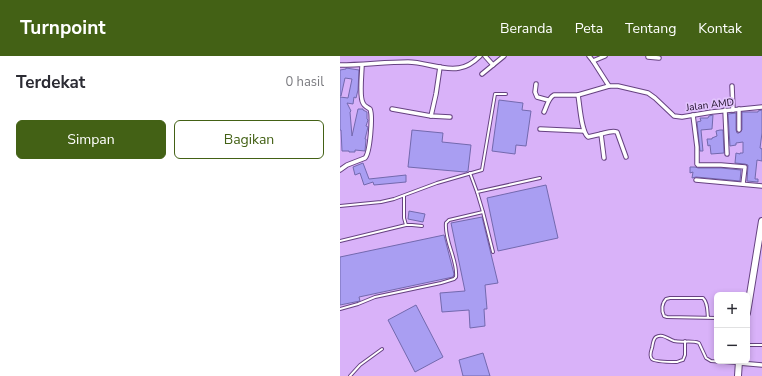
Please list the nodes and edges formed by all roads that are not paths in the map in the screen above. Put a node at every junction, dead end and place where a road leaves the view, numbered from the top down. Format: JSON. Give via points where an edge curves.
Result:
{"nodes":[{"id":1,"x":475,"y":56,"type":"edge"},
{"id":2,"x":480,"y":56,"type":"edge"},
{"id":3,"x":485,"y":56,"type":"edge"},
{"id":4,"x":504,"y":56,"type":"edge"},
{"id":5,"x":589,"y":56,"type":"edge"},
{"id":6,"x":605,"y":56,"type":"edge"},
{"id":7,"x":648,"y":56,"type":"edge"},
{"id":8,"x":659,"y":58,"type":"dead end"},
{"id":9,"x":475,"y":61,"type":"junction"},
{"id":10,"x":594,"y":61,"type":"junction"},
{"id":11,"x":362,"y":65,"type":"junction"},
{"id":12,"x":493,"y":65,"type":"junction"},
{"id":13,"x":340,"y":66,"type":"edge"},
{"id":14,"x":440,"y":67,"type":"junction"},
{"id":15,"x":482,"y":74,"type":"dead end"},
{"id":16,"x":536,"y":84,"type":"dead end"},
{"id":17,"x":610,"y":86,"type":"junction"},
{"id":18,"x":732,"y":86,"type":"dead end"},
{"id":19,"x":506,"y":94,"type":"dead end"},
{"id":20,"x":578,"y":95,"type":"junction"},
{"id":21,"x":548,"y":100,"type":"junction"},
{"id":22,"x":762,"y":107,"type":"edge"},
{"id":23,"x":392,"y":109,"type":"dead end"},
{"id":24,"x":739,"y":109,"type":"junction"},
{"id":25,"x":725,"y":110,"type":"junction"},
{"id":26,"x":733,"y":110,"type":"junction"},
{"id":27,"x":544,"y":112,"type":"dead end"},
{"id":28,"x":694,"y":115,"type":"junction"},
{"id":29,"x":431,"y":116,"type":"junction"},
{"id":30,"x":450,"y":117,"type":"dead end"},
{"id":31,"x":540,"y":129,"type":"dead end"},
{"id":32,"x":739,"y":130,"type":"dead end"},
{"id":33,"x":584,"y":131,"type":"junction"},
{"id":34,"x":600,"y":134,"type":"junction"},
{"id":35,"x":727,"y":154,"type":"dead end"},
{"id":36,"x":626,"y":157,"type":"dead end"},
{"id":37,"x":604,"y":158,"type":"dead end"},
{"id":38,"x":340,"y":170,"type":"edge"},
{"id":39,"x":470,"y":173,"type":"junction"},
{"id":40,"x":540,"y":178,"type":"dead end"},
{"id":41,"x":696,"y":180,"type":"dead end"},
{"id":42,"x":743,"y":184,"type":"junction"},
{"id":43,"x":762,"y":186,"type":"edge"},
{"id":44,"x":477,"y":192,"type":"junction"},
{"id":45,"x":404,"y":196,"type":"junction"},
{"id":46,"x":340,"y":206,"type":"edge"},
{"id":47,"x":483,"y":212,"type":"junction"},
{"id":48,"x":762,"y":221,"type":"edge"},
{"id":49,"x":406,"y":225,"type":"junction"},
{"id":50,"x":422,"y":226,"type":"dead end"},
{"id":51,"x":762,"y":229,"type":"edge"},
{"id":52,"x":340,"y":241,"type":"edge"},
{"id":53,"x":493,"y":252,"type":"dead end"},
{"id":54,"x":750,"y":296,"type":"edge"},
{"id":55,"x":340,"y":309,"type":"edge"},
{"id":56,"x":708,"y":318,"type":"junction"},
{"id":57,"x":714,"y":318,"type":"edge"},
{"id":58,"x":685,"y":341,"type":"junction"},
{"id":59,"x":750,"y":345,"type":"edge"},
{"id":60,"x":762,"y":345,"type":"edge"},
{"id":61,"x":382,"y":349,"type":"dead end"},
{"id":62,"x":714,"y":361,"type":"edge"},
{"id":63,"x":750,"y":363,"type":"edge"},
{"id":64,"x":739,"y":364,"type":"edge"},
{"id":65,"x":762,"y":365,"type":"edge"},
{"id":66,"x":350,"y":376,"type":"edge"},
{"id":67,"x":738,"y":376,"type":"edge"}],
"edges":[{"from":1,"to":9,"type":"street"},
{"from":2,"to":9,"type":"street"},
{"from":3,"to":12,"type":"street"},
{"from":4,"to":12,"type":"street"},
{"from":5,"to":10,"type":"street"},
{"from":6,"to":10,"type":"street"},
{"from":7,"to":8,"type":"street"},
{"from":9,"to":14,"type":"street","via":[[460,68]]},
{"from":10,"to":17,"type":"street"},
{"from":11,"to":13,"type":"street"},
{"from":11,"to":14,"type":"street","via":[[408,62]]},
{"from":11,"to":38,"type":"street","via":[[362,102],[370,109],[372,115],[368,150],[365,158]]},
{"from":12,"to":15,"type":"street"},
{"from":14,"to":29,"type":"street"},
{"from":16,"to":21,"type":"street","via":[[537,97]]},
{"from":17,"to":20,"type":"street"},
{"from":17,"to":28,"type":"street","name":"Jalan AMD","via":[[648,93],[674,116]]},
{"from":18,"to":26,"type":"street"},
{"from":19,"to":39,"type":"lane","via":[[495,94],[482,170]]},
{"from":20,"to":21,"type":"street","via":[[554,95]]},
{"from":20,"to":33,"type":"street"},
{"from":21,"to":27,"type":"street"},
{"from":22,"to":24,"type":"street","name":"Jalan AMD"},
{"from":23,"to":29,"type":"street"},
{"from":24,"to":26,"type":"street","name":"Jalan AMD"},
{"from":24,"to":32,"type":"street"},
{"from":25,"to":26,"type":"street","name":"Jalan AMD"},
{"from":25,"to":28,"type":"street","name":"Jalan AMD"},
{"from":25,"to":35,"type":"street"},
{"from":28,"to":42,"type":"street","via":[[697,164],[745,167]]},
{"from":29,"to":30,"type":"street"},
{"from":31,"to":33,"type":"street"},
{"from":33,"to":34,"type":"street","via":[[588,137]]},
{"from":34,"to":36,"type":"street","via":[[617,132]]},
{"from":34,"to":37,"type":"street"},
{"from":39,"to":44,"type":"lane"},
{"from":39,"to":45,"type":"lane"},
{"from":40,"to":44,"type":"lane"},
{"from":41,"to":42,"type":"street"},
{"from":42,"to":43,"type":"street"},
{"from":44,"to":47,"type":"lane"},
{"from":45,"to":46,"type":"lane","via":[[382,202]]},
{"from":45,"to":49,"type":"lane"},
{"from":47,"to":53,"type":"lane"},
{"from":47,"to":55,"type":"lane","via":[[449,220],[446,223],[456,272],[454,279],[376,297]]},
{"from":48,"to":51,"type":"main road"},
{"from":49,"to":50,"type":"lane"},
{"from":49,"to":52,"type":"lane"},
{"from":51,"to":54,"type":"main road"},
{"from":56,"to":56,"type":"lane","via":[[664,316],[663,302],[666,298],[702,298],[707,303]]},
{"from":56,"to":57,"type":"lane"},
{"from":58,"to":58,"type":"lane","via":[[685,355],[682,360],[677,362],[651,359],[650,352],[654,339],[658,336]]},
{"from":58,"to":62,"type":"lane","via":[[699,343],[706,358]]},
{"from":59,"to":60,"type":"lane"},
{"from":61,"to":66,"type":"lane","via":[[360,364]]},
{"from":63,"to":65,"type":"street"},
{"from":64,"to":67,"type":"main road"}]}
